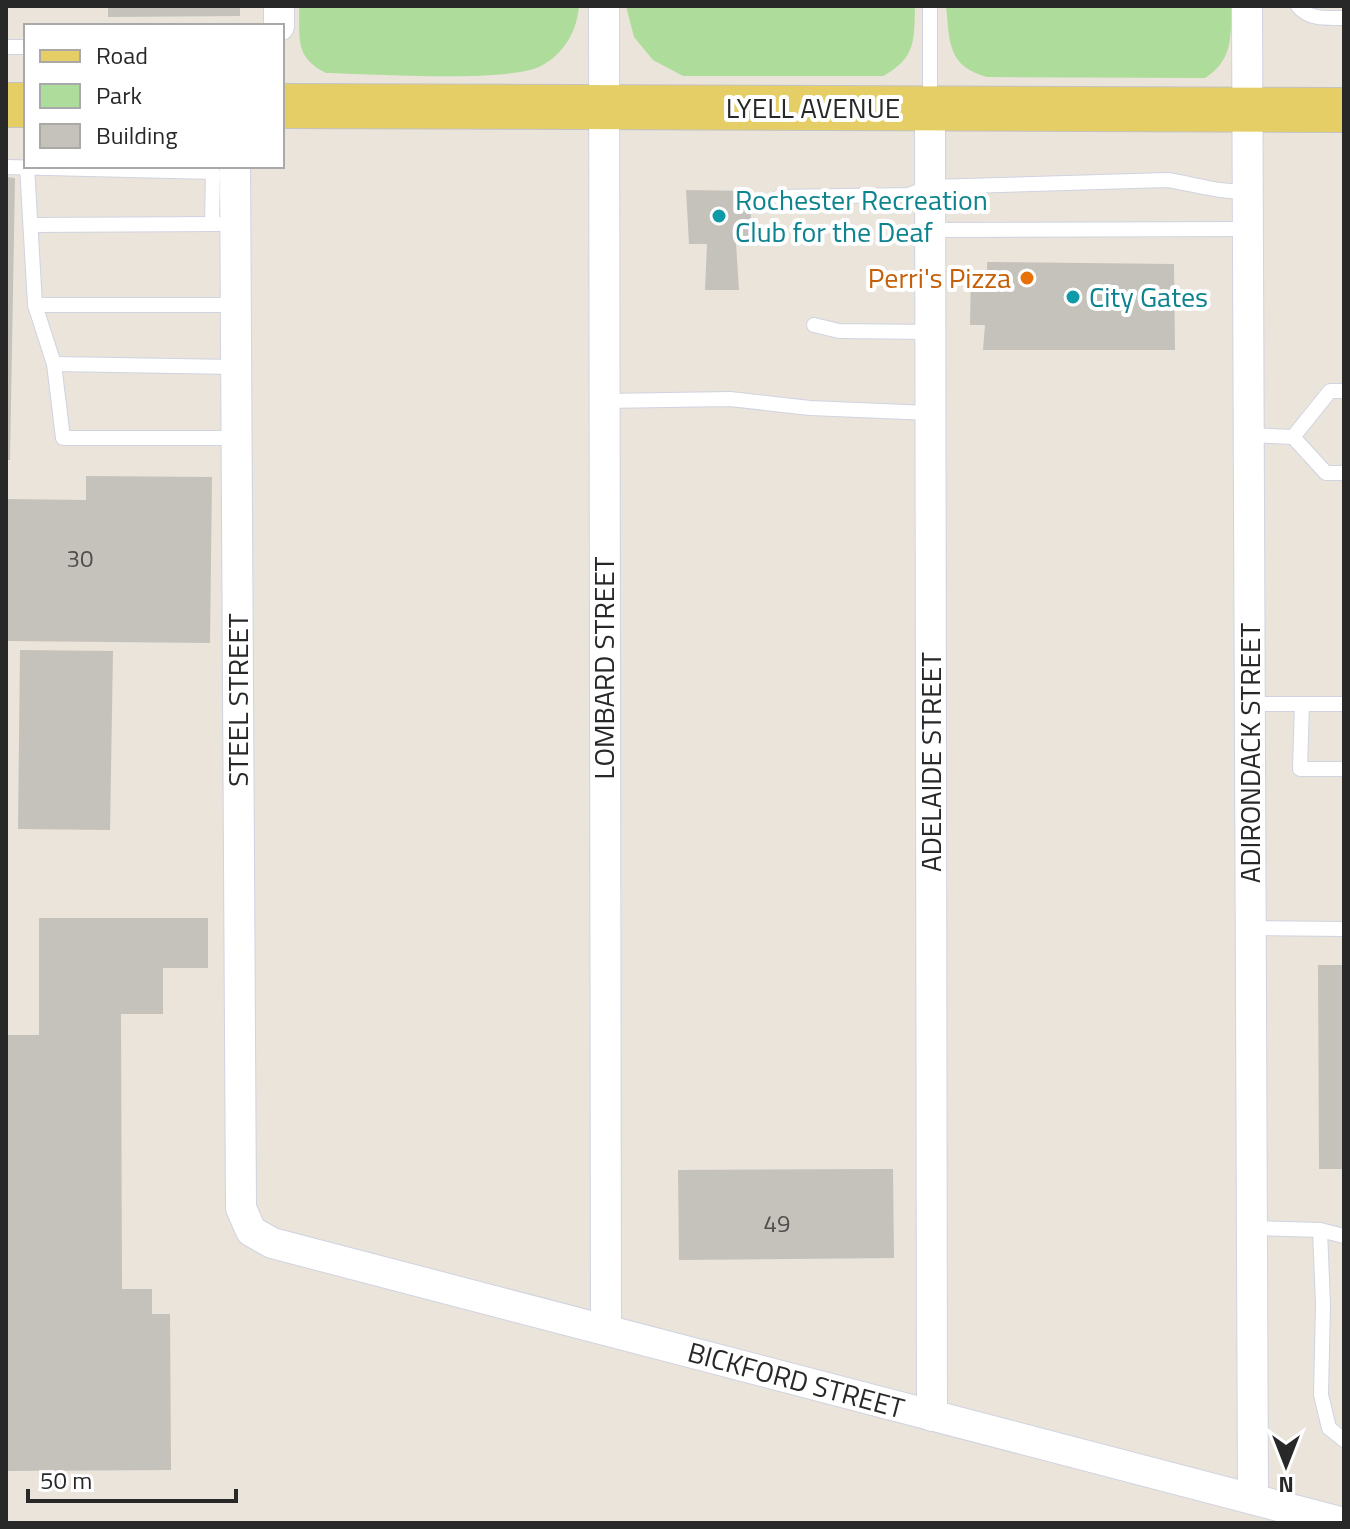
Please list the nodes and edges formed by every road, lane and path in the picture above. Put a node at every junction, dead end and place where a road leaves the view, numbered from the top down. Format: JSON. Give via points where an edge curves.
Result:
{"nodes":[{"id":1,"x":604,"y":6,"type":"edge"},
{"id":2,"x":930,"y":6,"type":"edge"},
{"id":3,"x":1247,"y":6,"type":"edge"},
{"id":4,"x":1298,"y":6,"type":"edge"},
{"id":5,"x":1344,"y":18,"type":"edge"},
{"id":6,"x":284,"y":106,"type":"edge"},
{"id":7,"x":603,"y":107,"type":"junction"},
{"id":8,"x":930,"y":108,"type":"junction"},
{"id":9,"x":1247,"y":109,"type":"junction"},
{"id":10,"x":1344,"y":110,"type":"edge"},
{"id":11,"x":27,"y":168,"type":"edge"},
{"id":12,"x":89,"y":168,"type":"edge"},
{"id":13,"x":235,"y":168,"type":"edge"},
{"id":14,"x":930,"y":187,"type":"junction"},
{"id":15,"x":1247,"y":191,"type":"junction"},
{"id":16,"x":779,"y":197,"type":"dead end"},
{"id":17,"x":224,"y":224,"type":"junction"},
{"id":18,"x":31,"y":225,"type":"junction"},
{"id":19,"x":1247,"y":229,"type":"junction"},
{"id":20,"x":930,"y":230,"type":"junction"},
{"id":21,"x":35,"y":305,"type":"junction"},
{"id":22,"x":236,"y":305,"type":"junction"},
{"id":23,"x":814,"y":325,"type":"dead end"},
{"id":24,"x":930,"y":332,"type":"junction"},
{"id":25,"x":54,"y":364,"type":"junction"},
{"id":26,"x":236,"y":367,"type":"junction"},
{"id":27,"x":1344,"y":391,"type":"edge"},
{"id":28,"x":604,"y":401,"type":"junction"},
{"id":29,"x":930,"y":413,"type":"junction"},
{"id":30,"x":1248,"y":435,"type":"junction"},
{"id":31,"x":1293,"y":437,"type":"junction"},
{"id":32,"x":237,"y":438,"type":"junction"},
{"id":33,"x":1344,"y":473,"type":"edge"},
{"id":34,"x":1250,"y":704,"type":"junction"},
{"id":35,"x":1302,"y":704,"type":"junction"},
{"id":36,"x":1344,"y":704,"type":"edge"},
{"id":37,"x":1344,"y":769,"type":"edge"},
{"id":38,"x":1251,"y":928,"type":"junction"},
{"id":39,"x":1344,"y":929,"type":"edge"},
{"id":40,"x":1252,"y":1228,"type":"junction"},
{"id":41,"x":1320,"y":1230,"type":"junction"},
{"id":42,"x":251,"y":1231,"type":"joint"},
{"id":43,"x":1344,"y":1236,"type":"edge"},
{"id":44,"x":606,"y":1330,"type":"junction"},
{"id":45,"x":932,"y":1416,"type":"junction"},
{"id":46,"x":1344,"y":1440,"type":"edge"},
{"id":47,"x":1253,"y":1499,"type":"junction"},
{"id":48,"x":1344,"y":1523,"type":"edge"}],
"edges":[{"from":1,"to":7,"type":"street","name":"LOMBARD STREET"},
{"from":2,"to":8,"type":"lane"},
{"from":3,"to":9,"type":"street","name":"ADIRONDACK STREET"},
{"from":4,"to":5,"type":"lane","via":[[1322,18]]},
{"from":6,"to":7,"type":"main road","name":"LYELL AVENUE"},
{"from":7,"to":8,"type":"main road","name":"LYELL AVENUE"},
{"from":7,"to":28,"type":"street","name":"LOMBARD STREET"},
{"from":8,"to":9,"type":"main road","name":"LYELL AVENUE"},
{"from":8,"to":14,"type":"street","name":"ADELAIDE STREET"},
{"from":9,"to":10,"type":"main road","name":"LYELL AVENUE"},
{"from":9,"to":15,"type":"street","name":"ADIRONDACK STREET"},
{"from":11,"to":18,"type":"lane"},
{"from":12,"to":17,"type":"lane","via":[[213,172]]},
{"from":13,"to":17,"type":"street","name":"STEEL STREET"},
{"from":14,"to":15,"type":"lane","via":[[1167,180],[1202,185],[1215,193]]},
{"from":14,"to":16,"type":"lane","via":[[908,195]]},
{"from":14,"to":20,"type":"street","name":"ADELAIDE STREET"},
{"from":15,"to":19,"type":"street","name":"ADIRONDACK STREET"},
{"from":17,"to":18,"type":"lane"},
{"from":17,"to":22,"type":"street","name":"STEEL STREET"},
{"from":18,"to":21,"type":"lane"},
{"from":19,"to":20,"type":"lane"},
{"from":19,"to":30,"type":"street","name":"ADIRONDACK STREET"},
{"from":20,"to":24,"type":"street","name":"ADELAIDE STREET"},
{"from":21,"to":22,"type":"lane"},
{"from":21,"to":25,"type":"lane"},
{"from":22,"to":26,"type":"street","name":"STEEL STREET"},
{"from":23,"to":24,"type":"lane","via":[[839,331]]},
{"from":24,"to":29,"type":"street","name":"ADELAIDE STREET"},
{"from":25,"to":26,"type":"lane"},
{"from":25,"to":32,"type":"lane","via":[[63,438]]},
{"from":26,"to":32,"type":"street","name":"STEEL STREET"},
{"from":27,"to":31,"type":"lane","via":[[1330,391]]},
{"from":28,"to":29,"type":"lane","via":[[730,399]]},
{"from":28,"to":44,"type":"street","name":"LOMBARD STREET"},
{"from":29,"to":45,"type":"street","name":"ADELAIDE STREET"},
{"from":30,"to":31,"type":"lane"},
{"from":30,"to":34,"type":"street","name":"ADIRONDACK STREET"},
{"from":31,"to":33,"type":"lane","via":[[1326,473]]},
{"from":32,"to":42,"type":"street","name":"STEEL STREET","via":[[241,1208]]},
{"from":34,"to":35,"type":"lane"},
{"from":34,"to":38,"type":"street","name":"ADIRONDACK STREET"},
{"from":35,"to":36,"type":"lane"},
{"from":35,"to":37,"type":"lane","via":[[1300,769]]},
{"from":38,"to":39,"type":"lane"},
{"from":38,"to":40,"type":"street","name":"ADIRONDACK STREET"},
{"from":40,"to":41,"type":"lane"},
{"from":40,"to":47,"type":"street","name":"ADIRONDACK STREET"},
{"from":41,"to":43,"type":"lane"},
{"from":41,"to":46,"type":"lane","via":[[1321,1395],[1329,1428]]},
{"from":42,"to":44,"type":"street","name":"BICKFORD STREET","via":[[272,1243]]},
{"from":44,"to":45,"type":"street","name":"BICKFORD STREET"},
{"from":45,"to":47,"type":"street","name":"BICKFORD STREET"},
{"from":47,"to":48,"type":"street","name":"BICKFORD STREET"}]}
